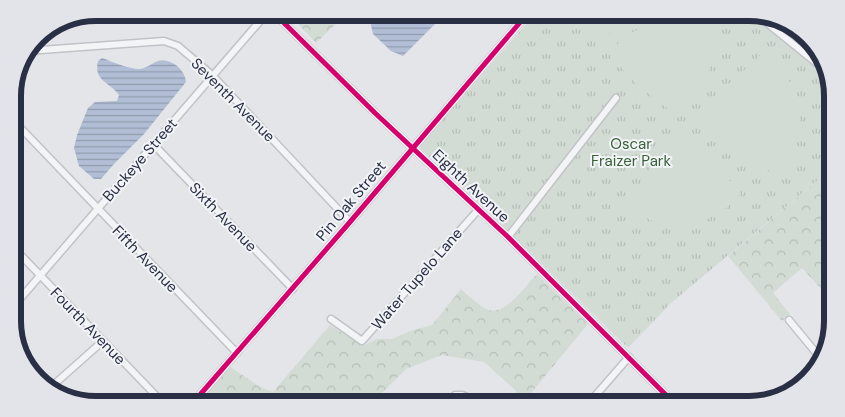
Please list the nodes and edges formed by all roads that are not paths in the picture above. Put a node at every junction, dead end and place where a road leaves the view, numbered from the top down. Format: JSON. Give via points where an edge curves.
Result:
{"nodes":[{"id":1,"x":259,"y":21,"type":"edge"},
{"id":2,"x":283,"y":21,"type":"edge"},
{"id":3,"x":520,"y":21,"type":"edge"},
{"id":4,"x":776,"y":26,"type":"edge"},
{"id":5,"x":38,"y":50,"type":"edge"},
{"id":6,"x":815,"y":61,"type":"edge"},
{"id":7,"x":212,"y":75,"type":"junction"},
{"id":8,"x":616,"y":98,"type":"dead end"},
{"id":9,"x":21,"y":128,"type":"edge"},
{"id":10,"x":154,"y":145,"type":"junction"},
{"id":11,"x":412,"y":148,"type":"junction"},
{"id":12,"x":98,"y":209,"type":"junction"},
{"id":13,"x":478,"y":210,"type":"junction"},
{"id":14,"x":350,"y":222,"type":"junction"},
{"id":15,"x":508,"y":237,"type":"junction"},
{"id":16,"x":21,"y":256,"type":"edge"},
{"id":17,"x":40,"y":276,"type":"junction"},
{"id":18,"x":293,"y":289,"type":"junction"},
{"id":19,"x":21,"y":298,"type":"edge"},
{"id":20,"x":331,"y":319,"type":"dead end"},
{"id":21,"x":788,"y":320,"type":"dead end"},
{"id":22,"x":103,"y":341,"type":"junction"},
{"id":23,"x":237,"y":353,"type":"junction"},
{"id":24,"x":816,"y":353,"type":"edge"},
{"id":25,"x":629,"y":357,"type":"junction"},
{"id":26,"x":55,"y":383,"type":"edge"},
{"id":27,"x":156,"y":396,"type":"edge"},
{"id":28,"x":199,"y":396,"type":"edge"},
{"id":29,"x":595,"y":396,"type":"edge"},
{"id":30,"x":667,"y":396,"type":"edge"}],
"edges":[{"from":1,"to":7,"type":"street","name":"Buckeye Street"},
{"from":2,"to":11,"type":"street","name":"Eighth Avenue"},
{"from":3,"to":11,"type":"street","name":"Pin Oak Street"},
{"from":4,"to":6,"type":"street"},
{"from":5,"to":7,"type":"street","name":"Seventh Avenue","via":[[164,41],[178,46]]},
{"from":7,"to":10,"type":"street","name":"Buckeye Street"},
{"from":7,"to":14,"type":"street","name":"Seventh Avenue"},
{"from":8,"to":15,"type":"street"},
{"from":9,"to":12,"type":"street","name":"Fifth Avenue"},
{"from":10,"to":12,"type":"street","name":"Buckeye Street"},
{"from":10,"to":18,"type":"street","name":"Sixth Avenue"},
{"from":11,"to":13,"type":"street","name":"Eighth Avenue"},
{"from":11,"to":14,"type":"street","name":"Pin Oak Street"},
{"from":12,"to":17,"type":"street","name":"Buckeye Street"},
{"from":12,"to":23,"type":"street","name":"Fifth Avenue"},
{"from":13,"to":15,"type":"street","name":"Eighth Avenue"},
{"from":13,"to":20,"type":"street","name":"Water Tupelo Lane","via":[[362,341]]},
{"from":14,"to":18,"type":"street","name":"Pin Oak Street"},
{"from":15,"to":25,"type":"street","name":"Eighth Avenue"},
{"from":16,"to":17,"type":"street","name":"Fourth Avenue"},
{"from":17,"to":19,"type":"street","name":"Buckeye Street"},
{"from":17,"to":22,"type":"street","name":"Fourth Avenue"},
{"from":18,"to":23,"type":"street","name":"Pin Oak Street"},
{"from":21,"to":24,"type":"street"},
{"from":22,"to":26,"type":"street"},
{"from":22,"to":27,"type":"street","name":"Fourth Avenue"},
{"from":23,"to":28,"type":"street","name":"Pin Oak Street"},
{"from":25,"to":29,"type":"street"},
{"from":25,"to":30,"type":"street","name":"Eighth Avenue"}]}
